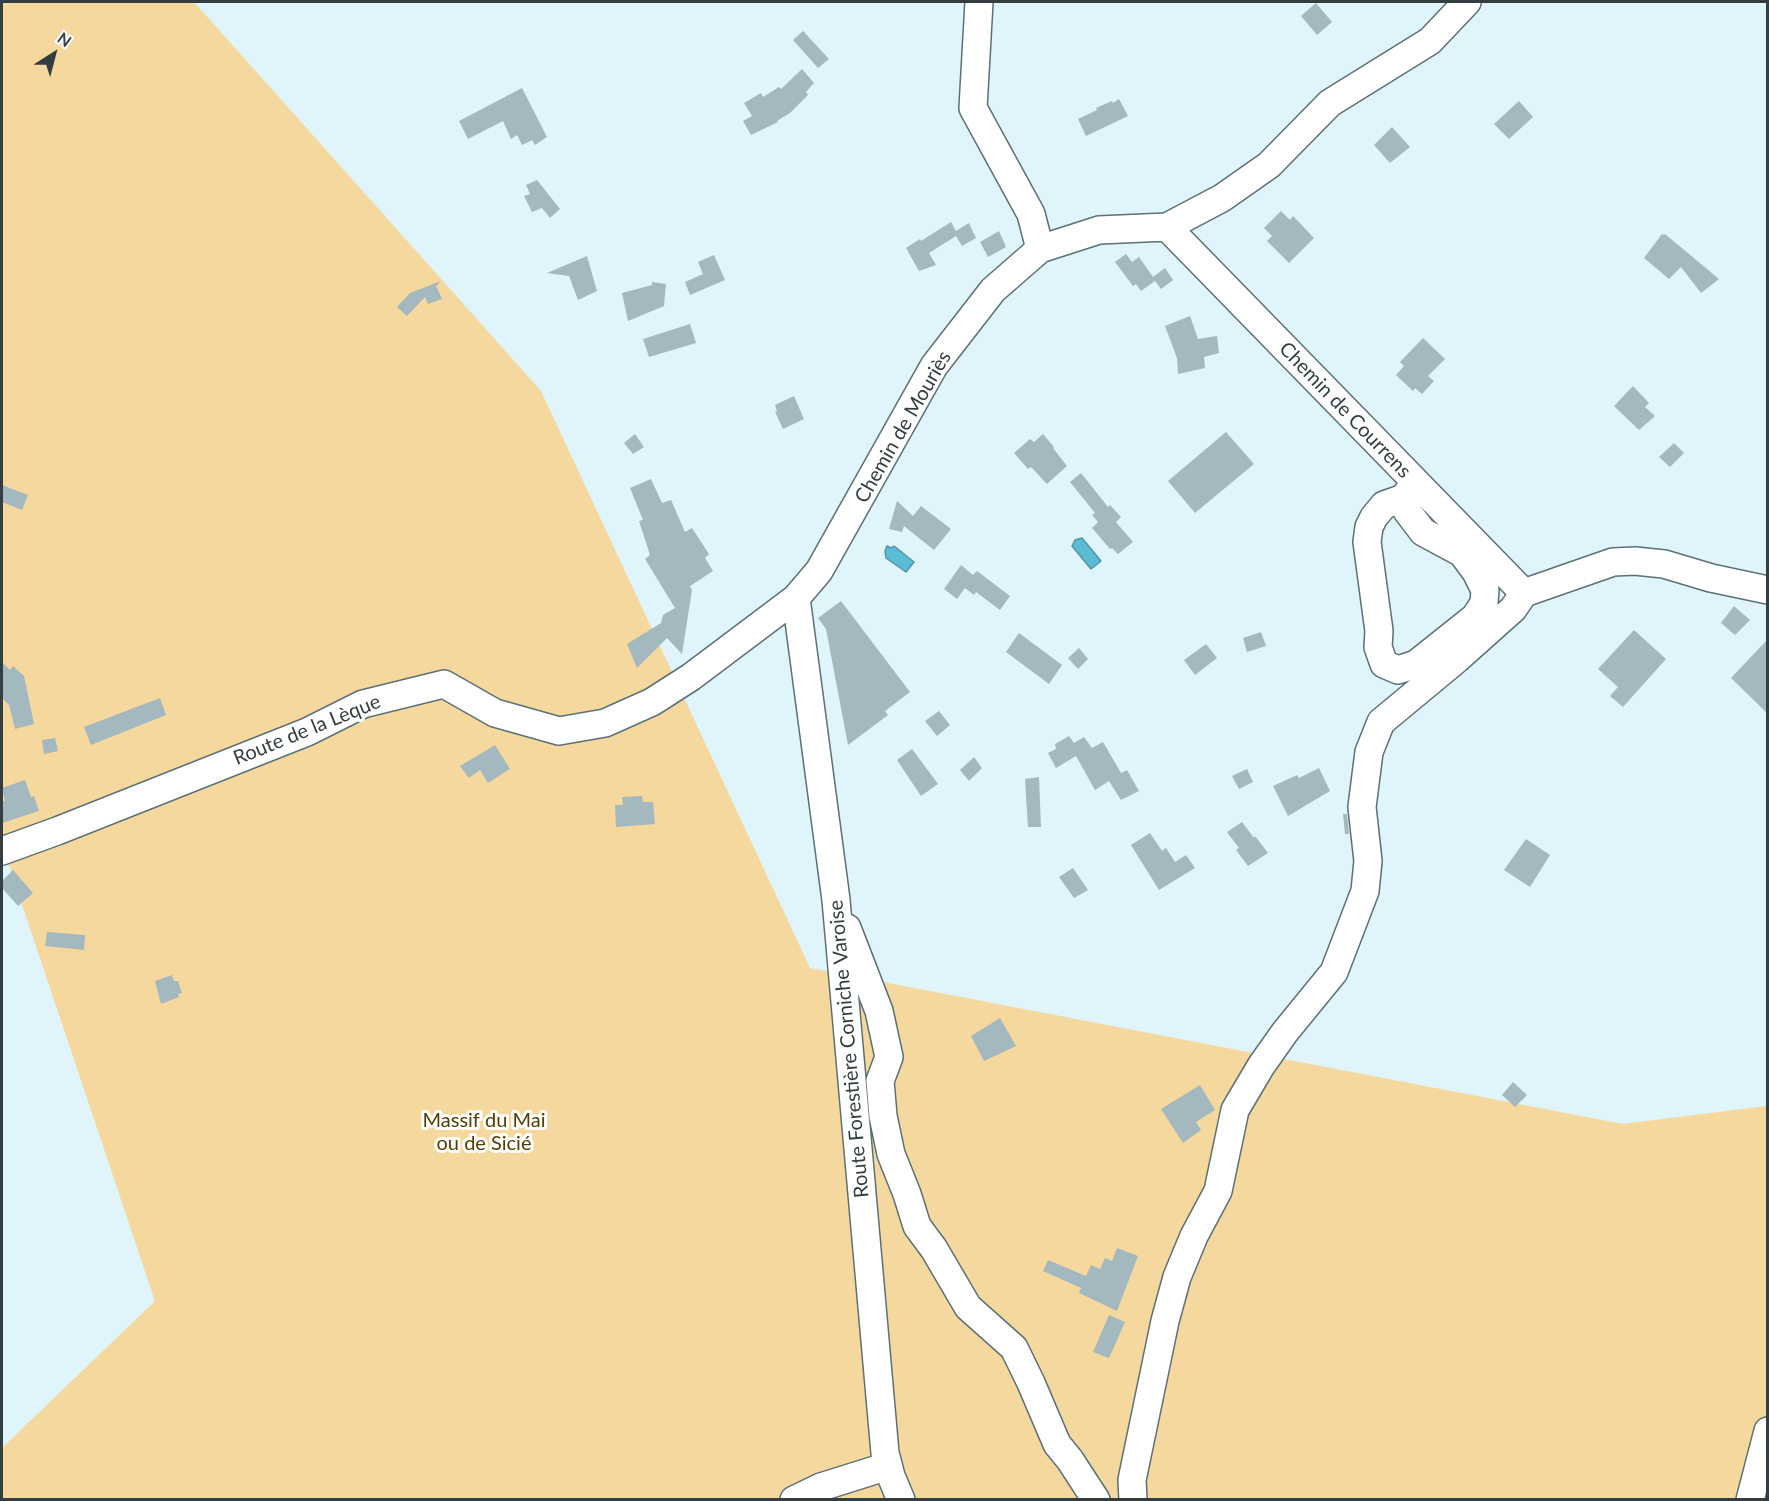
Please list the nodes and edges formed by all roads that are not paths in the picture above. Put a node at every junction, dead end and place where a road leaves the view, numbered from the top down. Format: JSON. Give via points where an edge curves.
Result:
{"nodes":[{"id":1,"x":980,"y":2,"type":"edge"},
{"id":2,"x":1467,"y":2,"type":"edge"},
{"id":3,"x":1167,"y":228,"type":"junction"},
{"id":4,"x":1040,"y":249,"type":"junction"},
{"id":5,"x":1410,"y":490,"type":"junction"},
{"id":6,"x":1767,"y":590,"type":"edge"},
{"id":7,"x":1524,"y":593,"type":"junction"},
{"id":8,"x":796,"y":598,"type":"junction"},
{"id":9,"x":2,"y":852,"type":"edge"},
{"id":10,"x":836,"y":900,"type":"junction"},
{"id":11,"x":1767,"y":1431,"type":"edge"},
{"id":12,"x":888,"y":1466,"type":"junction"},
{"id":13,"x":794,"y":1500,"type":"edge"},
{"id":14,"x":901,"y":1500,"type":"edge"},
{"id":15,"x":1096,"y":1500,"type":"edge"},
{"id":16,"x":1132,"y":1500,"type":"edge"},
{"id":17,"x":1750,"y":1500,"type":"edge"}],
"edges":[{"from":1,"to":4,"type":"street","via":[[972,108],[1030,214]]},
{"from":2,"to":3,"type":"street","via":[[1430,41],[1330,103],[1269,165],[1222,198]]},
{"from":3,"to":4,"type":"street","via":[[1099,230]]},
{"from":3,"to":5,"type":"street","name":"Chemin de Courrens"},
{"from":4,"to":8,"type":"street","name":"Chemin de Mouriès","via":[[993,290],[934,366],[831,551]]},
{"from":5,"to":5,"type":"street","via":[[1407,511],[1423,532],[1462,553],[1485,590],[1484,603],[1475,617],[1416,664],[1398,670],[1384,664],[1378,647],[1367,542],[1374,517],[1384,505]]},
{"from":5,"to":7,"type":"street","name":"Chemin de Courrens"},
{"from":6,"to":7,"type":"street","via":[[1664,564],[1635,561],[1612,562]]},
{"from":7,"to":16,"type":"street","via":[[1513,609],[1381,722],[1369,752],[1362,807],[1368,861],[1365,891],[1334,972],[1285,1032],[1236,1110],[1218,1191],[1177,1276],[1132,1480]]},
{"from":8,"to":9,"type":"street","name":"Route de la Lèque","via":[[672,690],[605,723],[558,730],[495,713],[444,684],[363,704],[307,732]]},
{"from":8,"to":10,"type":"street","name":"Route Forestière Corniche Varoise"},
{"from":10,"to":12,"type":"street","name":"Route Forestière Corniche Varoise"},
{"from":10,"to":15,"type":"street","via":[[879,1011],[890,1057],[880,1081],[883,1116],[891,1154],[917,1226],[968,1307],[1014,1348],[1057,1443]]},
{"from":11,"to":17,"type":"street"},
{"from":12,"to":13,"type":"street","via":[[821,1487]]},
{"from":12,"to":14,"type":"street","name":"Route Forestière Corniche Varoise"}]}
